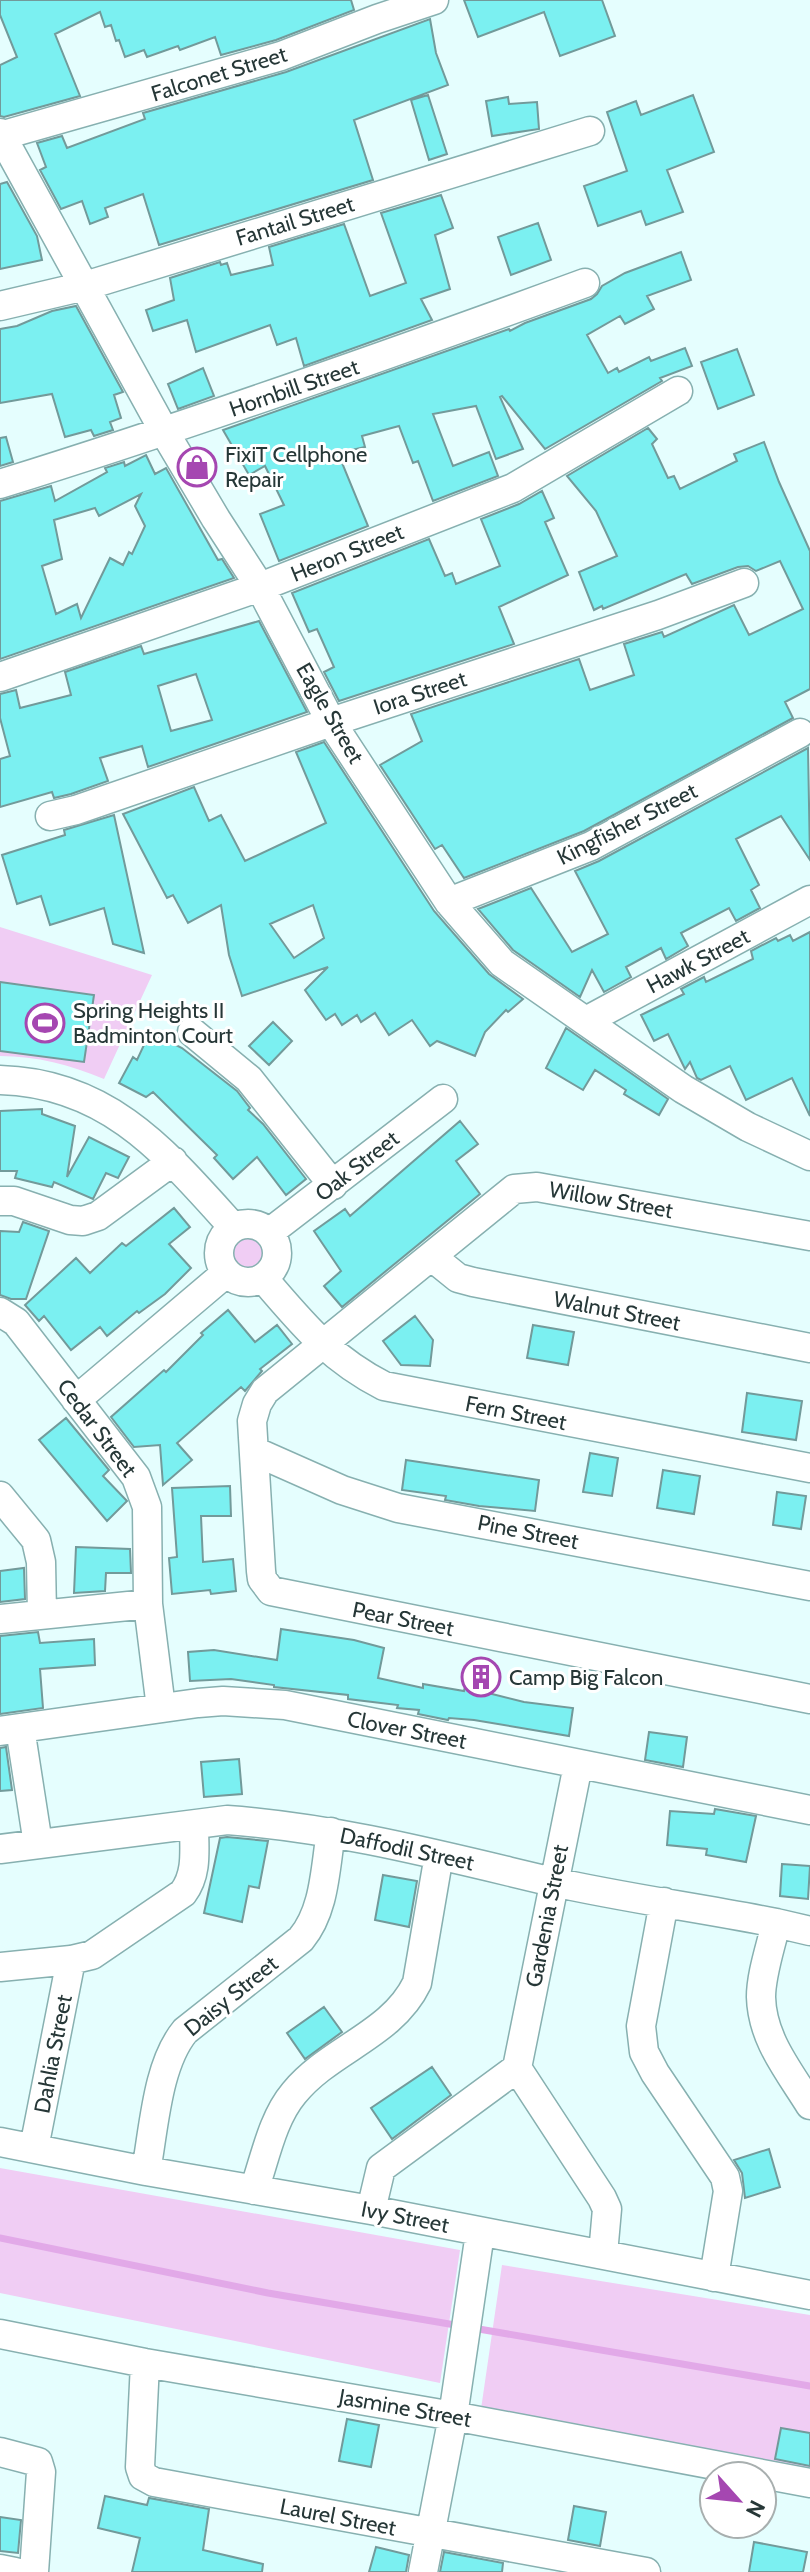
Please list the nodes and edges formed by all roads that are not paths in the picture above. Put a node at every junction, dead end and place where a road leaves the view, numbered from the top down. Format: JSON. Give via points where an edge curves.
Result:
{"nodes":[{"id":1,"x":434,"y":0,"type":"edge"},
{"id":2,"x":590,"y":131,"type":"dead end"},
{"id":3,"x":0,"y":135,"type":"edge"},
{"id":4,"x":585,"y":283,"type":"dead end"},
{"id":5,"x":85,"y":286,"type":"junction"},
{"id":6,"x":0,"y":306,"type":"edge"},
{"id":7,"x":678,"y":391,"type":"dead end"},
{"id":8,"x":165,"y":433,"type":"junction"},
{"id":9,"x":0,"y":484,"type":"edge"},
{"id":10,"x":744,"y":583,"type":"dead end"},
{"id":11,"x":260,"y":587,"type":"junction"},
{"id":12,"x":0,"y":677,"type":"edge"},
{"id":13,"x":331,"y":722,"type":"junction"},
{"id":14,"x":800,"y":733,"type":"dead end"},
{"id":15,"x":50,"y":816,"type":"dead end"},
{"id":16,"x":810,"y":900,"type":"edge"},
{"id":17,"x":449,"y":902,"type":"junction"},
{"id":18,"x":586,"y":1021,"type":"junction"},
{"id":19,"x":192,"y":1032,"type":"dead end"},
{"id":20,"x":0,"y":1080,"type":"edge"},
{"id":21,"x":443,"y":1099,"type":"dead end"},
{"id":22,"x":810,"y":1156,"type":"edge"},
{"id":23,"x":173,"y":1161,"type":"junction"},
{"id":24,"x":333,"y":1185,"type":"junction"},
{"id":25,"x":0,"y":1201,"type":"edge"},
{"id":26,"x":233,"y":1227,"type":"junction"},
{"id":27,"x":270,"y":1232,"type":"junction"},
{"id":28,"x":810,"y":1236,"type":"edge"},
{"id":29,"x":432,"y":1257,"type":"junction"},
{"id":30,"x":226,"y":1273,"type":"junction"},
{"id":31,"x":263,"y":1278,"type":"junction"},
{"id":32,"x":0,"y":1312,"type":"edge"},
{"id":33,"x":321,"y":1344,"type":"junction"},
{"id":34,"x":810,"y":1348,"type":"edge"},
{"id":35,"x":76,"y":1400,"type":"junction"},
{"id":36,"x":254,"y":1451,"type":"junction"},
{"id":37,"x":810,"y":1468,"type":"edge"},
{"id":38,"x":4,"y":1508,"type":"edge"},
{"id":39,"x":810,"y":1586,"type":"edge"},
{"id":40,"x":148,"y":1604,"type":"junction"},
{"id":41,"x":42,"y":1614,"type":"junction"},
{"id":42,"x":0,"y":1619,"type":"edge"},
{"id":43,"x":810,"y":1699,"type":"edge"},
{"id":44,"x":161,"y":1708,"type":"junction"},
{"id":45,"x":10,"y":1730,"type":"edge"},
{"id":46,"x":578,"y":1765,"type":"junction"},
{"id":47,"x":810,"y":1810,"type":"edge"},
{"id":48,"x":194,"y":1825,"type":"junction"},
{"id":49,"x":331,"y":1832,"type":"junction"},
{"id":50,"x":38,"y":1844,"type":"junction"},
{"id":51,"x":0,"y":1849,"type":"edge"},
{"id":52,"x":439,"y":1855,"type":"junction"},
{"id":53,"x":553,"y":1882,"type":"junction"},
{"id":54,"x":664,"y":1902,"type":"junction"},
{"id":55,"x":776,"y":1923,"type":"junction"},
{"id":56,"x":810,"y":1931,"type":"edge"},
{"id":57,"x":71,"y":1960,"type":"junction"},
{"id":58,"x":0,"y":1967,"type":"edge"},
{"id":59,"x":517,"y":2068,"type":"junction"},
{"id":60,"x":810,"y":2105,"type":"edge"},
{"id":61,"x":0,"y":2142,"type":"edge"},
{"id":62,"x":34,"y":2148,"type":"junction"},
{"id":63,"x":146,"y":2171,"type":"junction"},
{"id":64,"x":254,"y":2190,"type":"junction"},
{"id":65,"x":371,"y":2210,"type":"junction"},
{"id":66,"x":480,"y":2233,"type":"junction"},
{"id":67,"x":603,"y":2254,"type":"junction"},
{"id":68,"x":714,"y":2277,"type":"junction"},
{"id":69,"x":810,"y":2295,"type":"edge"},
{"id":70,"x":0,"y":2334,"type":"edge"},
{"id":71,"x":145,"y":2363,"type":"junction"},
{"id":72,"x":453,"y":2416,"type":"junction"},
{"id":73,"x":0,"y":2452,"type":"edge"},
{"id":74,"x":810,"y":2483,"type":"edge"},
{"id":75,"x":430,"y":2534,"type":"junction"},
{"id":76,"x":0,"y":2569,"type":"edge"},
{"id":77,"x":15,"y":2572,"type":"edge"},
{"id":78,"x":34,"y":2572,"type":"edge"},
{"id":79,"x":423,"y":2572,"type":"edge"},
{"id":80,"x":646,"y":2572,"type":"edge"}],
"edges":[{"from":1,"to":3,"type":"street","name":"Falconet Street","via":[[281,56]]},
{"from":2,"to":5,"type":"street","name":"Fantail Street"},
{"from":3,"to":5,"type":"street","name":"Eagle Street"},
{"from":4,"to":8,"type":"street","name":"Hornbill Street"},
{"from":5,"to":6,"type":"street","name":"Fantail Street"},
{"from":5,"to":8,"type":"street","name":"Eagle Street"},
{"from":7,"to":11,"type":"street","name":"Heron Street","via":[[513,488]]},
{"from":8,"to":9,"type":"street","name":"Hornbill Street"},
{"from":8,"to":11,"type":"street","name":"Eagle Street"},
{"from":10,"to":13,"type":"street","name":"Iora Street"},
{"from":11,"to":12,"type":"street","name":"Heron Street"},
{"from":11,"to":13,"type":"street","name":"Eagle Street"},
{"from":13,"to":15,"type":"street","name":"Iora Street"},
{"from":13,"to":17,"type":"street","name":"Eagle Street"},
{"from":14,"to":17,"type":"street","name":"Kingfisher Street","via":[[591,846]]},
{"from":16,"to":18,"type":"street","name":"Hawk Street"},
{"from":17,"to":18,"type":"street","name":"Eagle Street","via":[[502,963]]},
{"from":18,"to":22,"type":"street","name":"Eagle Street","via":[[683,1089]]},
{"from":19,"to":24,"type":"street","via":[[249,1079]]},
{"from":20,"to":23,"type":"street","via":[[82,1096],[134,1126]]},
{"from":21,"to":24,"type":"street","name":"Oak Street"},
{"from":23,"to":25,"type":"street","via":[[98,1216],[83,1221]]},
{"from":23,"to":26,"type":"street"},
{"from":24,"to":27,"type":"street","name":"Oak Street"},
{"from":26,"to":27,"type":"street","via":[[246,1223]]},
{"from":26,"to":30,"type":"street","via":[[219,1248]]},
{"from":27,"to":31,"type":"street","via":[[278,1257]]},
{"from":28,"to":29,"type":"street","name":"Willow Street","via":[[530,1186],[507,1194]]},
{"from":29,"to":33,"type":"street","name":"Willow Street"},
{"from":29,"to":34,"type":"street","name":"Walnut Street","via":[[458,1278],[473,1282]]},
{"from":30,"to":31,"type":"street","via":[[250,1282]]},
{"from":30,"to":35,"type":"street"},
{"from":31,"to":33,"type":"street","name":"Fern Street"},
{"from":32,"to":35,"type":"street","name":"Cedar Street","via":[[16,1322]]},
{"from":33,"to":36,"type":"street","name":"Pear Street","via":[[265,1391],[252,1421]]},
{"from":33,"to":37,"type":"street","name":"Fern Street","via":[[367,1377],[403,1392]]},
{"from":35,"to":40,"type":"street","name":"Cedar Street","via":[[143,1492]]},
{"from":36,"to":39,"type":"street","name":"Pine Street","via":[[398,1508]]},
{"from":36,"to":43,"type":"street","name":"Pear Street","via":[[261,1571],[271,1591]]},
{"from":38,"to":41,"type":"street","via":[[36,1540]]},
{"from":40,"to":41,"type":"street"},
{"from":40,"to":44,"type":"street","name":"Cedar Street"},
{"from":41,"to":42,"type":"street"},
{"from":44,"to":45,"type":"street","name":"Clover Street"},
{"from":44,"to":46,"type":"street","name":"Clover Street","via":[[223,1701],[285,1705]]},
{"from":45,"to":50,"type":"street"},
{"from":46,"to":47,"type":"street","name":"Clover Street"},
{"from":46,"to":53,"type":"street","name":"Gardenia Street"},
{"from":48,"to":49,"type":"street","name":"Daffodil Street","via":[[227,1820]]},
{"from":48,"to":50,"type":"street","name":"Daffodil Street"},
{"from":48,"to":57,"type":"street","name":"Dahlia Street","via":[[194,1871],[183,1893],[100,1950]]},
{"from":49,"to":52,"type":"street","name":"Daffodil Street"},
{"from":49,"to":63,"type":"street","name":"Daisy Street","via":[[312,1926],[175,2044]]},
{"from":50,"to":51,"type":"street","name":"Daffodil Street"},
{"from":52,"to":53,"type":"street","name":"Daffodil Street"},
{"from":52,"to":64,"type":"street","via":[[417,1983],[408,2001],[314,2071],[292,2095]]},
{"from":53,"to":54,"type":"street","name":"Daffodil Street"},
{"from":53,"to":59,"type":"street","name":"Gardenia Street"},
{"from":54,"to":55,"type":"street","name":"Daffodil Street"},
{"from":54,"to":68,"type":"street","via":[[641,2026],[644,2052],[725,2177],[728,2191]]},
{"from":55,"to":56,"type":"street","name":"Daffodil Street"},
{"from":55,"to":60,"type":"street","via":[[761,1995],[763,2016],[769,2040]]},
{"from":57,"to":58,"type":"street","name":"Dahlia Street"},
{"from":57,"to":62,"type":"street","name":"Dahlia Street"},
{"from":59,"to":65,"type":"street","via":[[389,2161],[378,2175]]},
{"from":59,"to":67,"type":"street","via":[[602,2198],[607,2209]]},
{"from":61,"to":62,"type":"street","name":"Ivy Street"},
{"from":62,"to":63,"type":"street","name":"Ivy Street"},
{"from":63,"to":64,"type":"street","name":"Ivy Street"},
{"from":64,"to":65,"type":"street","name":"Ivy Street"},
{"from":65,"to":66,"type":"street","name":"Ivy Street"},
{"from":66,"to":67,"type":"street","name":"Ivy Street"},
{"from":66,"to":72,"type":"street"},
{"from":67,"to":68,"type":"street","name":"Ivy Street"},
{"from":68,"to":69,"type":"street","name":"Ivy Street"},
{"from":70,"to":71,"type":"street","name":"Jasmine Street"},
{"from":71,"to":72,"type":"street","name":"Jasmine Street"},
{"from":71,"to":75,"type":"street","name":"Laurel Street","via":[[143,2476]]},
{"from":72,"to":74,"type":"street","name":"Jasmine Street"},
{"from":72,"to":75,"type":"street"},
{"from":73,"to":78,"type":"street","via":[[38,2462],[41,2472]]},
{"from":75,"to":79,"type":"street"},
{"from":75,"to":80,"type":"street","name":"Laurel Street"},
{"from":76,"to":77,"type":"street"}]}
